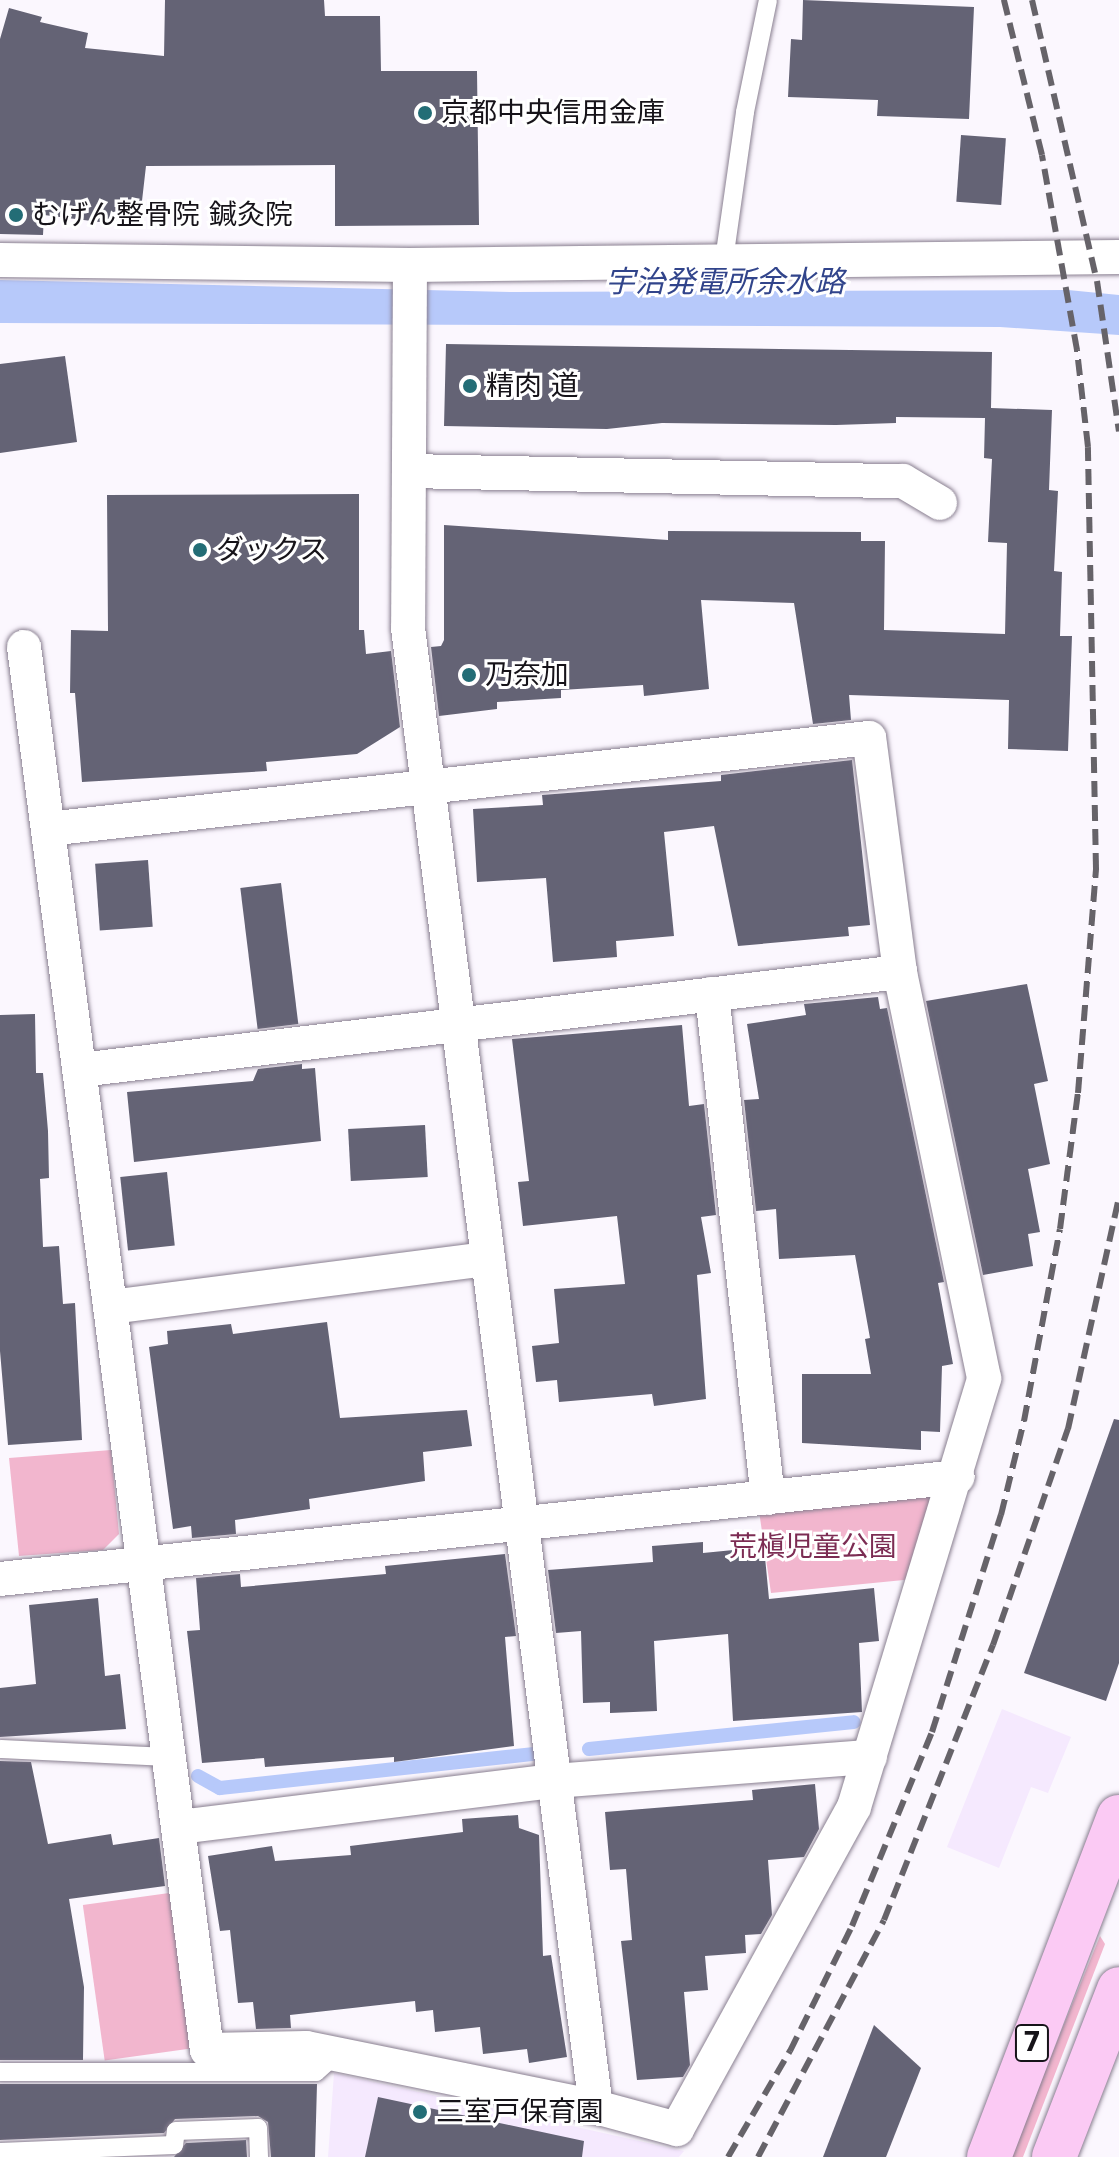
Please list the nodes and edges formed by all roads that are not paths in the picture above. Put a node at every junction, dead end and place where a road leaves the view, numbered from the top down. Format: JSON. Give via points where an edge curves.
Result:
{"nodes":[{"id":1,"x":768,"y":0,"type":"edge"},
{"id":2,"x":1119,"y":257,"type":"edge"},
{"id":3,"x":0,"y":260,"type":"edge"},
{"id":4,"x":724,"y":260,"type":"junction"},
{"id":5,"x":410,"y":272,"type":"junction"},
{"id":6,"x":409,"y":471,"type":"junction"},
{"id":7,"x":940,"y":503,"type":"dead end"},
{"id":8,"x":24,"y":647,"type":"dead end"},
{"id":9,"x":428,"y":786,"type":"junction"},
{"id":10,"x":48,"y":829,"type":"junction"},
{"id":11,"x":900,"y":972,"type":"junction"},
{"id":12,"x":712,"y":994,"type":"junction"},
{"id":13,"x":459,"y":1024,"type":"junction"},
{"id":14,"x":80,"y":1070,"type":"junction"},
{"id":15,"x":488,"y":1259,"type":"junction"},
{"id":16,"x":111,"y":1307,"type":"junction"},
{"id":17,"x":958,"y":1477,"type":"junction"},
{"id":18,"x":768,"y":1498,"type":"junction"},
{"id":19,"x":522,"y":1524,"type":"junction"},
{"id":20,"x":144,"y":1564,"type":"junction"},
{"id":21,"x":0,"y":1579,"type":"edge"},
{"id":22,"x":0,"y":1749,"type":"edge"},
{"id":23,"x":169,"y":1757,"type":"junction"},
{"id":24,"x":870,"y":1757,"type":"junction"},
{"id":25,"x":555,"y":1781,"type":"junction"},
{"id":26,"x":1119,"y":1817,"type":"edge"},
{"id":27,"x":179,"y":1827,"type":"junction"},
{"id":28,"x":1119,"y":1989,"type":"edge"},
{"id":29,"x":337,"y":2053,"type":"junction"},
{"id":30,"x":0,"y":2072,"type":"edge"},
{"id":31,"x":596,"y":2107,"type":"junction"},
{"id":32,"x":175,"y":2151,"type":"edge"},
{"id":33,"x":0,"y":2152,"type":"edge"},
{"id":34,"x":259,"y":2157,"type":"edge"},
{"id":35,"x":989,"y":2157,"type":"edge"},
{"id":36,"x":1054,"y":2157,"type":"edge"}],
"edges":[{"from":1,"to":4,"type":"lane"},
{"from":2,"to":4,"type":"street"},
{"from":3,"to":5,"type":"street"},
{"from":4,"to":5,"type":"street"},
{"from":5,"to":6,"type":"street"},
{"from":6,"to":7,"type":"street","via":[[903,481]]},
{"from":6,"to":9,"type":"street","via":[[408,628]]},
{"from":8,"to":10,"type":"street"},
{"from":9,"to":10,"type":"street"},
{"from":9,"to":11,"type":"street","via":[[869,738]]},
{"from":9,"to":13,"type":"street"},
{"from":10,"to":14,"type":"street"},
{"from":11,"to":12,"type":"street"},
{"from":11,"to":17,"type":"street","via":[[984,1378]]},
{"from":12,"to":13,"type":"street"},
{"from":12,"to":18,"type":"street"},
{"from":13,"to":14,"type":"street"},
{"from":13,"to":15,"type":"street"},
{"from":14,"to":16,"type":"street"},
{"from":15,"to":16,"type":"street"},
{"from":15,"to":19,"type":"street"},
{"from":16,"to":20,"type":"street"},
{"from":17,"to":18,"type":"street"},
{"from":17,"to":24,"type":"street"},
{"from":18,"to":19,"type":"street"},
{"from":19,"to":20,"type":"street"},
{"from":19,"to":25,"type":"street"},
{"from":20,"to":21,"type":"street"},
{"from":20,"to":23,"type":"street"},
{"from":22,"to":23,"type":"lane"},
{"from":23,"to":27,"type":"street"},
{"from":24,"to":25,"type":"street"},
{"from":24,"to":31,"type":"street","via":[[854,1807],[677,2129]]},
{"from":25,"to":27,"type":"street"},
{"from":25,"to":31,"type":"street"},
{"from":26,"to":35,"type":"main road","number":"7"},
{"from":27,"to":29,"type":"street","via":[[207,2050],[306,2048]]},
{"from":28,"to":36,"type":"main road","number":"7"},
{"from":29,"to":30,"type":"lane","via":[[316,2072]]},
{"from":29,"to":31,"type":"street"},
{"from":32,"to":33,"type":"lane"},
{"from":32,"to":34,"type":"lane","via":[[176,2131],[258,2128]]}]}
